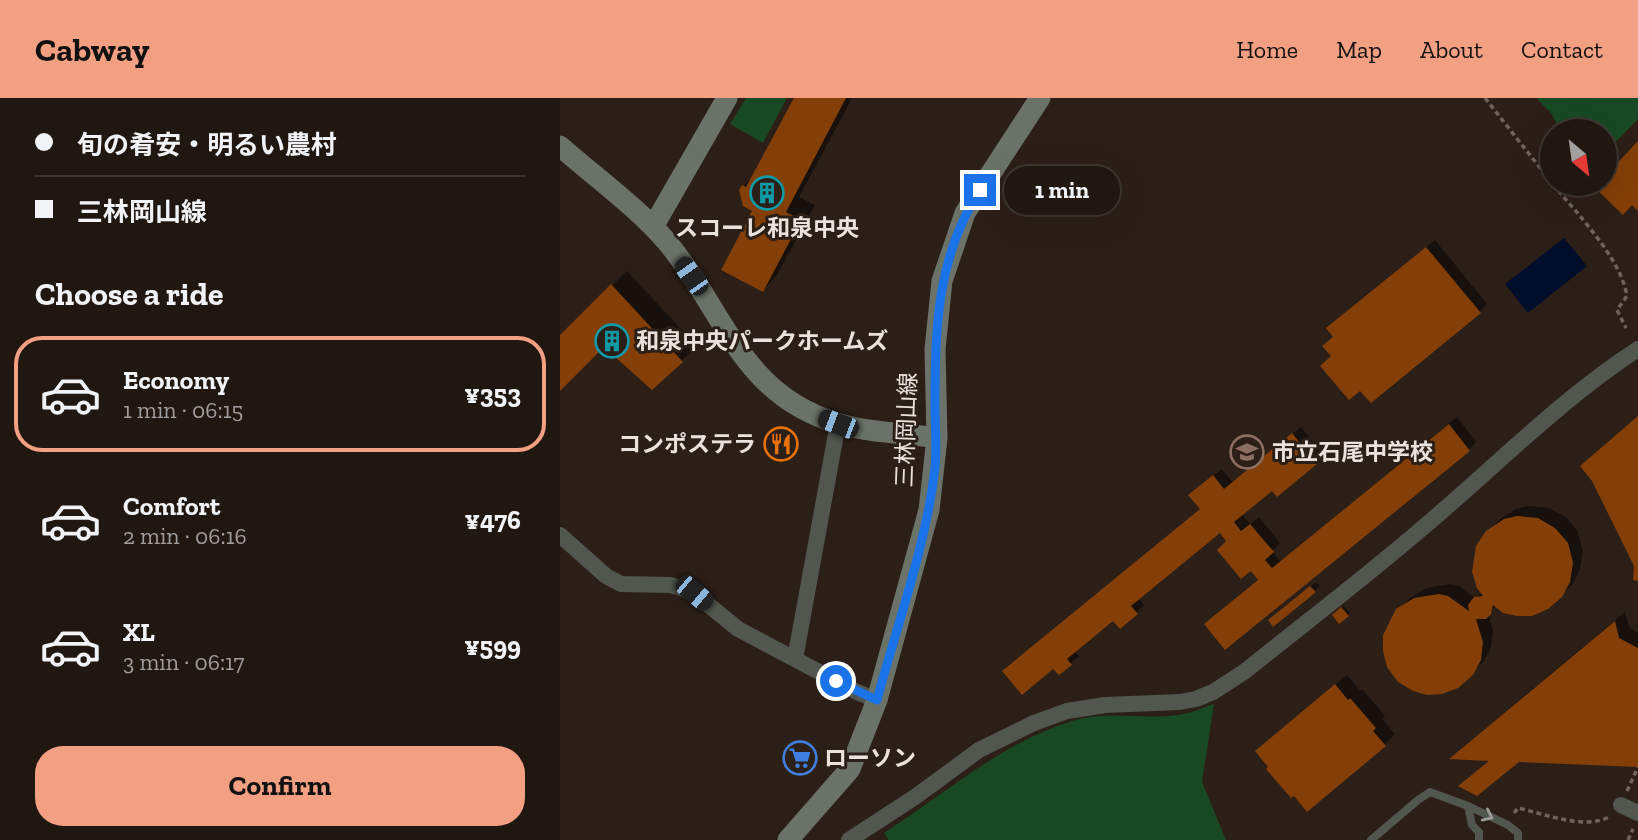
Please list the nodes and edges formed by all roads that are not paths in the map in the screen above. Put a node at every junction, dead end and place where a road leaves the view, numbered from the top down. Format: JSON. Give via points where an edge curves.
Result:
{"nodes":[{"id":1,"x":727,"y":98,"type":"edge"},
{"id":2,"x":1040,"y":98,"type":"edge"},
{"id":3,"x":560,"y":146,"type":"edge"},
{"id":4,"x":653,"y":227,"type":"junction"},
{"id":5,"x":1638,"y":349,"type":"edge"},
{"id":6,"x":838,"y":424,"type":"junction"},
{"id":7,"x":937,"y":438,"type":"junction"},
{"id":8,"x":560,"y":535,"type":"edge"},
{"id":9,"x":796,"y":659,"type":"junction"},
{"id":10,"x":877,"y":700,"type":"junction"},
{"id":11,"x":1621,"y":805,"type":"road end"},
{"id":12,"x":1468,"y":806,"type":"junction"},
{"id":13,"x":1638,"y":813,"type":"edge"},
{"id":14,"x":788,"y":840,"type":"edge"},
{"id":15,"x":849,"y":840,"type":"edge"},
{"id":16,"x":1371,"y":840,"type":"edge"},
{"id":17,"x":1479,"y":840,"type":"edge"},
{"id":18,"x":1518,"y":840,"type":"edge"}],
"edges":[{"from":1,"to":4,"type":"main road"},
{"from":2,"to":7,"type":"main road","name":"三林岡山線","via":[[965,213],[942,281],[935,349]]},
{"from":3,"to":4,"type":"main road"},
{"from":4,"to":6,"type":"main road","via":[[756,374],[780,395]]},
{"from":5,"to":15,"type":"street","via":[[1563,405],[1425,526],[1244,673],[1196,699],[1105,705],[1067,711],[1034,723],[979,750]]},
{"from":6,"to":7,"type":"main road"},
{"from":6,"to":9,"type":"street"},
{"from":7,"to":10,"type":"main road","name":"三林岡山線","via":[[929,510]]},
{"from":8,"to":9,"type":"street","via":[[621,584],[694,593],[738,629]]},
{"from":9,"to":10,"type":"street"},
{"from":10,"to":14,"type":"main road","name":"三林岡山線","via":[[850,769]]},
{"from":11,"to":13,"type":"street"},
{"from":12,"to":16,"type":"lane","via":[[1430,792]]},
{"from":12,"to":17,"type":"lane"},
{"from":12,"to":18,"type":"lane","one_way":true,"via":[[1508,825],[1518,833]]}]}
